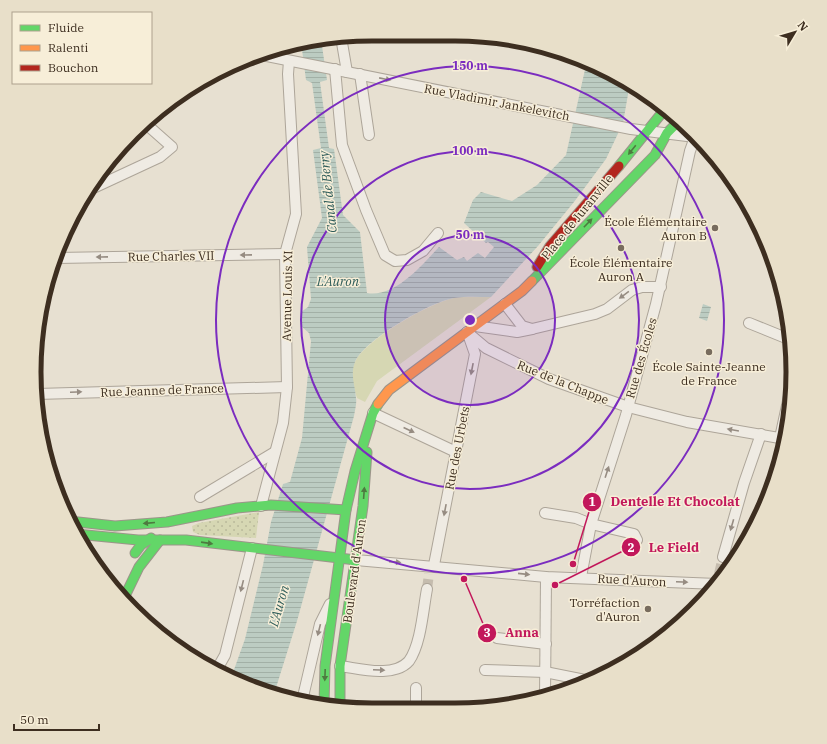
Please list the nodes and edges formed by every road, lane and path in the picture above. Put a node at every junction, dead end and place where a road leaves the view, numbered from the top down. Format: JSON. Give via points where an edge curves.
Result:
{"nodes":[{"id":1,"x":342,"y":43,"type":"edge"},
{"id":2,"x":270,"y":58,"type":"edge"},
{"id":3,"x":289,"y":61,"type":"junction"},
{"id":4,"x":332,"y":69,"type":"junction"},
{"id":5,"x":347,"y":72,"type":"junction"},
{"id":6,"x":360,"y":74,"type":"junction"},
{"id":7,"x":662,"y":113,"type":"edge"},
{"id":8,"x":676,"y":126,"type":"edge"},
{"id":9,"x":150,"y":127,"type":"edge"},
{"id":10,"x":647,"y":131,"type":"junction"},
{"id":11,"x":672,"y":134,"type":"junction"},
{"id":12,"x":369,"y":135,"type":"dead end"},
{"id":13,"x":687,"y":136,"type":"edge"},
{"id":14,"x":693,"y":142,"type":"edge"},
{"id":15,"x":655,"y":155,"type":"joint"},
{"id":16,"x":99,"y":186,"type":"edge"},
{"id":17,"x":438,"y":234,"type":"dead end"},
{"id":18,"x":285,"y":254,"type":"junction"},
{"id":19,"x":62,"y":258,"type":"edge"},
{"id":20,"x":660,"y":287,"type":"junction"},
{"id":21,"x":522,"y":291,"type":"junction"},
{"id":22,"x":504,"y":304,"type":"junction"},
{"id":23,"x":749,"y":323,"type":"dead end"},
{"id":24,"x":471,"y":329,"type":"junction"},
{"id":25,"x":532,"y":330,"type":"junction"},
{"id":26,"x":784,"y":337,"type":"edge"},
{"id":27,"x":287,"y":387,"type":"junction"},
{"id":28,"x":42,"y":394,"type":"edge"},
{"id":29,"x":628,"y":407,"type":"junction"},
{"id":30,"x":373,"y":413,"type":"junction"},
{"id":31,"x":368,"y":433,"type":"junction"},
{"id":32,"x":761,"y":434,"type":"junction"},
{"id":33,"x":780,"y":438,"type":"edge"},
{"id":34,"x":275,"y":452,"type":"junction"},
{"id":35,"x":456,"y":452,"type":"junction"},
{"id":36,"x":200,"y":497,"type":"dead end"},
{"id":37,"x":266,"y":506,"type":"junction"},
{"id":38,"x":346,"y":510,"type":"junction"},
{"id":39,"x":545,"y":513,"type":"dead end"},
{"id":40,"x":77,"y":522,"type":"edge"},
{"id":41,"x":591,"y":524,"type":"junction"},
{"id":42,"x":131,"y":525,"type":"junction"},
{"id":43,"x":186,"y":525,"type":"junction"},
{"id":44,"x":83,"y":535,"type":"edge"},
{"id":45,"x":127,"y":539,"type":"junction"},
{"id":46,"x":160,"y":540,"type":"junction"},
{"id":47,"x":186,"y":540,"type":"junction"},
{"id":48,"x":637,"y":540,"type":"dead end"},
{"id":49,"x":140,"y":545,"type":"junction"},
{"id":50,"x":357,"y":547,"type":"junction"},
{"id":51,"x":256,"y":548,"type":"junction"},
{"id":52,"x":146,"y":556,"type":"junction"},
{"id":53,"x":723,"y":557,"type":"tunnel mouth"},
{"id":54,"x":341,"y":558,"type":"junction"},
{"id":55,"x":356,"y":560,"type":"junction"},
{"id":56,"x":431,"y":568,"type":"junction"},
{"id":57,"x":132,"y":576,"type":"junction"},
{"id":58,"x":546,"y":576,"type":"junction"},
{"id":59,"x":581,"y":577,"type":"junction"},
{"id":60,"x":713,"y":580,"type":"edge"},
{"id":61,"x":427,"y":589,"type":"tunnel mouth"},
{"id":62,"x":126,"y":593,"type":"edge"},
{"id":63,"x":335,"y":595,"type":"junction"},
{"id":64,"x":497,"y":638,"type":"dead end"},
{"id":65,"x":546,"y":644,"type":"junction"},
{"id":66,"x":219,"y":666,"type":"edge"},
{"id":67,"x":340,"y":666,"type":"junction"},
{"id":68,"x":485,"y":670,"type":"dead end"},
{"id":69,"x":544,"y":672,"type":"junction"},
{"id":70,"x":579,"y":679,"type":"edge"},
{"id":71,"x":416,"y":688,"type":"dead end"},
{"id":72,"x":545,"y":691,"type":"edge"},
{"id":73,"x":303,"y":696,"type":"edge"},
{"id":74,"x":324,"y":699,"type":"edge"},
{"id":75,"x":340,"y":701,"type":"edge"},
{"id":76,"x":416,"y":703,"type":"edge"}],
"edges":[{"from":1,"to":5,"type":"street"},
{"from":2,"to":3,"type":"street","name":"Rue Vladimir Jankelevitch"},
{"from":3,"to":4,"type":"street","name":"Rue Vladimir Jankelevitch"},
{"from":3,"to":18,"type":"street","name":"Avenue Louis XI","via":[[296,214]]},
{"from":4,"to":5,"type":"street","name":"Rue Vladimir Jankelevitch"},
{"from":4,"to":17,"type":"street","via":[[342,145],[386,255],[395,261],[407,260],[423,251]]},
{"from":5,"to":6,"type":"street","name":"Rue Vladimir Jankelevitch"},
{"from":6,"to":10,"type":"street","name":"Rue Vladimir Jankelevitch","one_way":true},
{"from":6,"to":12,"type":"street"},
{"from":7,"to":10,"type":"main road","name":"Place de Juranville"},
{"from":8,"to":11,"type":"main road","name":"Place de Juranville"},
{"from":9,"to":16,"type":"street","via":[[172,146],[160,157]]},
{"from":10,"to":11,"type":"street","name":"Rue Vladimir Jankelevitch"},
{"from":10,"to":21,"type":"main road","name":"Place de Juranville","one_way":true,"via":[[550,246]]},
{"from":11,"to":13,"type":"street","name":"Rue Vladimir Jankelevitch"},
{"from":11,"to":15,"type":"street","name":"Place de Juranville"},
{"from":14,"to":20,"type":"street","name":"Rue des Écoles"},
{"from":21,"to":15,"type":"main road","name":"Place de Juranville","one_way":true},
{"from":18,"to":19,"type":"street","name":"Rue Charles VII","one_way":true},
{"from":18,"to":27,"type":"street","name":"Avenue Louis XI"},
{"from":20,"to":25,"type":"street","one_way":true,"via":[[632,290],[595,314]]},
{"from":20,"to":29,"type":"street","name":"Rue des Écoles"},
{"from":21,"to":22,"type":"main road","name":"Boulevard d'Auron"},
{"from":22,"to":24,"type":"main road","name":"Boulevard d'Auron"},
{"from":22,"to":25,"type":"street","via":[[522,326]]},
{"from":23,"to":26,"type":"street"},
{"from":24,"to":25,"type":"street","via":[[517,332]]},
{"from":24,"to":29,"type":"street","name":"Rue de la Chappe","via":[[486,348],[550,379]]},
{"from":24,"to":30,"type":"main road","name":"Boulevard d'Auron","via":[[389,390]]},
{"from":24,"to":35,"type":"street","name":"Rue des Urbets","one_way":true,"via":[[475,354]]},
{"from":28,"to":27,"type":"street","name":"Rue Jeanne de France","one_way":true},
{"from":27,"to":34,"type":"street","name":"Avenue Louis XI","via":[[283,423]]},
{"from":32,"to":29,"type":"street","name":"Rue de la Chappe","one_way":true,"via":[[687,422]]},
{"from":41,"to":29,"type":"street","name":"Rue des Écoles","one_way":true},
{"from":30,"to":31,"type":"main road","name":"Boulevard d'Auron"},
{"from":30,"to":35,"type":"street","one_way":true},
{"from":31,"to":38,"type":"main road","name":"Boulevard d'Auron","via":[[355,471]]},
{"from":50,"to":31,"type":"main road","name":"Boulevard d'Auron","one_way":true,"via":[[363,506]]},
{"from":32,"to":33,"type":"street","name":"Rue de la Chappe"},
{"from":32,"to":53,"type":"street","one_way":true},
{"from":34,"to":36,"type":"street"},
{"from":34,"to":37,"type":"street","name":"Avenue Louis XI"},
{"from":35,"to":56,"type":"street","name":"Rue des Urbets","one_way":true},
{"from":37,"to":38,"type":"main road"},
{"from":37,"to":43,"type":"main road","via":[[237,508]]},
{"from":38,"to":50,"type":"main road"},
{"from":38,"to":54,"type":"main road","name":"Boulevard d'Auron"},
{"from":39,"to":41,"type":"street","via":[[576,518]]},
{"from":40,"to":42,"type":"main road"},
{"from":41,"to":48,"type":"street","via":[[634,534]]},
{"from":41,"to":59,"type":"street","name":"Rue des Écoles"},
{"from":43,"to":42,"type":"main road","one_way":true},
{"from":42,"to":49,"type":"main road"},
{"from":43,"to":47,"type":"main road"},
{"from":43,"to":49,"type":"main road","via":[[161,531]]},
{"from":44,"to":45,"type":"main road"},
{"from":45,"to":49,"type":"main road"},
{"from":45,"to":49,"type":"main road"},
{"from":46,"to":47,"type":"main road"},
{"from":46,"to":49,"type":"main road"},
{"from":46,"to":52,"type":"main road"},
{"from":47,"to":51,"type":"main road","one_way":true},
{"from":49,"to":52,"type":"main road"},
{"from":49,"to":57,"type":"main road"},
{"from":50,"to":55,"type":"main road","name":"Boulevard d'Auron"},
{"from":51,"to":54,"type":"main road"},
{"from":51,"to":66,"type":"street","one_way":true,"via":[[225,655]]},
{"from":52,"to":57,"type":"main road"},
{"from":54,"to":55,"type":"main road"},
{"from":54,"to":63,"type":"main road","name":"Boulevard d'Auron"},
{"from":55,"to":56,"type":"street","name":"Rue d'Auron","one_way":true},
{"from":55,"to":67,"type":"main road","name":"Boulevard d'Auron"},
{"from":56,"to":58,"type":"street","name":"Rue d'Auron","one_way":true},
{"from":57,"to":62,"type":"main road"},
{"from":58,"to":59,"type":"street","name":"Rue d'Auron"},
{"from":58,"to":65,"type":"street"},
{"from":59,"to":60,"type":"street","name":"Rue d'Auron","one_way":true},
{"from":67,"to":61,"type":"street","one_way":true,"via":[[382,672],[405,664],[418,638]]},
{"from":63,"to":73,"type":"street","name":"Boulevard d'Auron","one_way":true,"via":[[320,624]]},
{"from":63,"to":74,"type":"main road","name":"Boulevard d'Auron","one_way":true,"via":[[325,666]]},
{"from":64,"to":65,"type":"street"},
{"from":65,"to":69,"type":"street"},
{"from":67,"to":75,"type":"main road","name":"Boulevard d'Auron"},
{"from":68,"to":69,"type":"street"},
{"from":69,"to":70,"type":"street"},
{"from":69,"to":72,"type":"street"},
{"from":71,"to":76,"type":"street"}]}
